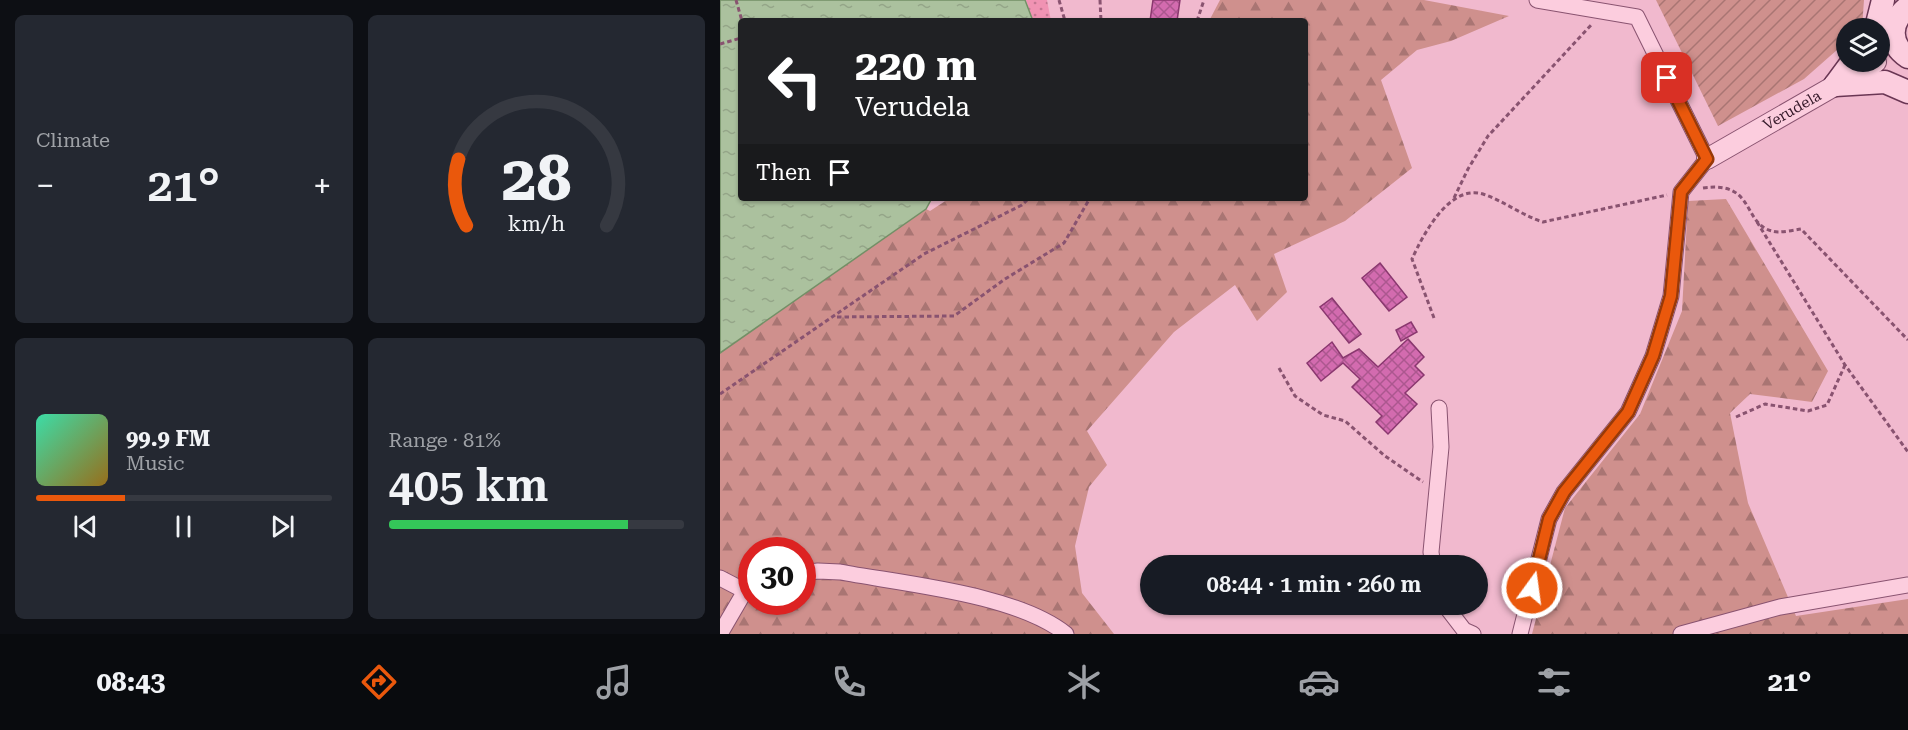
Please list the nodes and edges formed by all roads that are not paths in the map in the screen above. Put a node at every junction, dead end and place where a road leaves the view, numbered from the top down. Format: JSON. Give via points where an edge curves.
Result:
{"nodes":[{"id":1,"x":1537,"y":0,"type":"edge"},
{"id":2,"x":1898,"y":5,"type":"edge"},
{"id":3,"x":1886,"y":18,"type":"edge"},
{"id":4,"x":1891,"y":57,"type":"edge"},
{"id":5,"x":1845,"y":72,"type":"edge"},
{"id":6,"x":1835,"y":85,"type":"junction"},
{"id":7,"x":1908,"y":92,"type":"edge"},
{"id":8,"x":1707,"y":159,"type":"junction"},
{"id":9,"x":1439,"y":408,"type":"dead end"},
{"id":10,"x":1431,"y":555,"type":"edge"},
{"id":11,"x":816,"y":570,"type":"edge"},
{"id":12,"x":720,"y":578,"type":"edge"},
{"id":13,"x":1908,"y":585,"type":"edge"},
{"id":14,"x":738,"y":586,"type":"edge"},
{"id":15,"x":738,"y":606,"type":"edge"},
{"id":16,"x":1452,"y":615,"type":"edge"},
{"id":17,"x":720,"y":634,"type":"edge"},
{"id":18,"x":1066,"y":634,"type":"edge"},
{"id":19,"x":1473,"y":634,"type":"edge"},
{"id":20,"x":1520,"y":634,"type":"edge"},
{"id":21,"x":1681,"y":634,"type":"edge"}],
"edges":[{"from":1,"to":8,"type":"street","via":[[1637,17]]},
{"from":2,"to":3,"type":"main road"},
{"from":2,"to":4,"type":"main road"},
{"from":4,"to":6,"type":"street","name":"Verudela"},
{"from":5,"to":6,"type":"main road"},
{"from":6,"to":7,"type":"main road","via":[[1885,82]]},
{"from":6,"to":8,"type":"street","name":"Verudela"},
{"from":8,"to":20,"type":"street","name":"Verudela","via":[[1681,192],[1671,296],[1653,356],[1628,412],[1564,492],[1549,519]]},
{"from":9,"to":10,"type":"street","via":[[1441,447]]},
{"from":11,"to":18,"type":"street","via":[[974,598],[1029,613]]},
{"from":12,"to":14,"type":"street"},
{"from":13,"to":21,"type":"street","via":[[1780,607]]},
{"from":15,"to":17,"type":"street"},
{"from":16,"to":19,"type":"street","via":[[1464,630]]}]}
